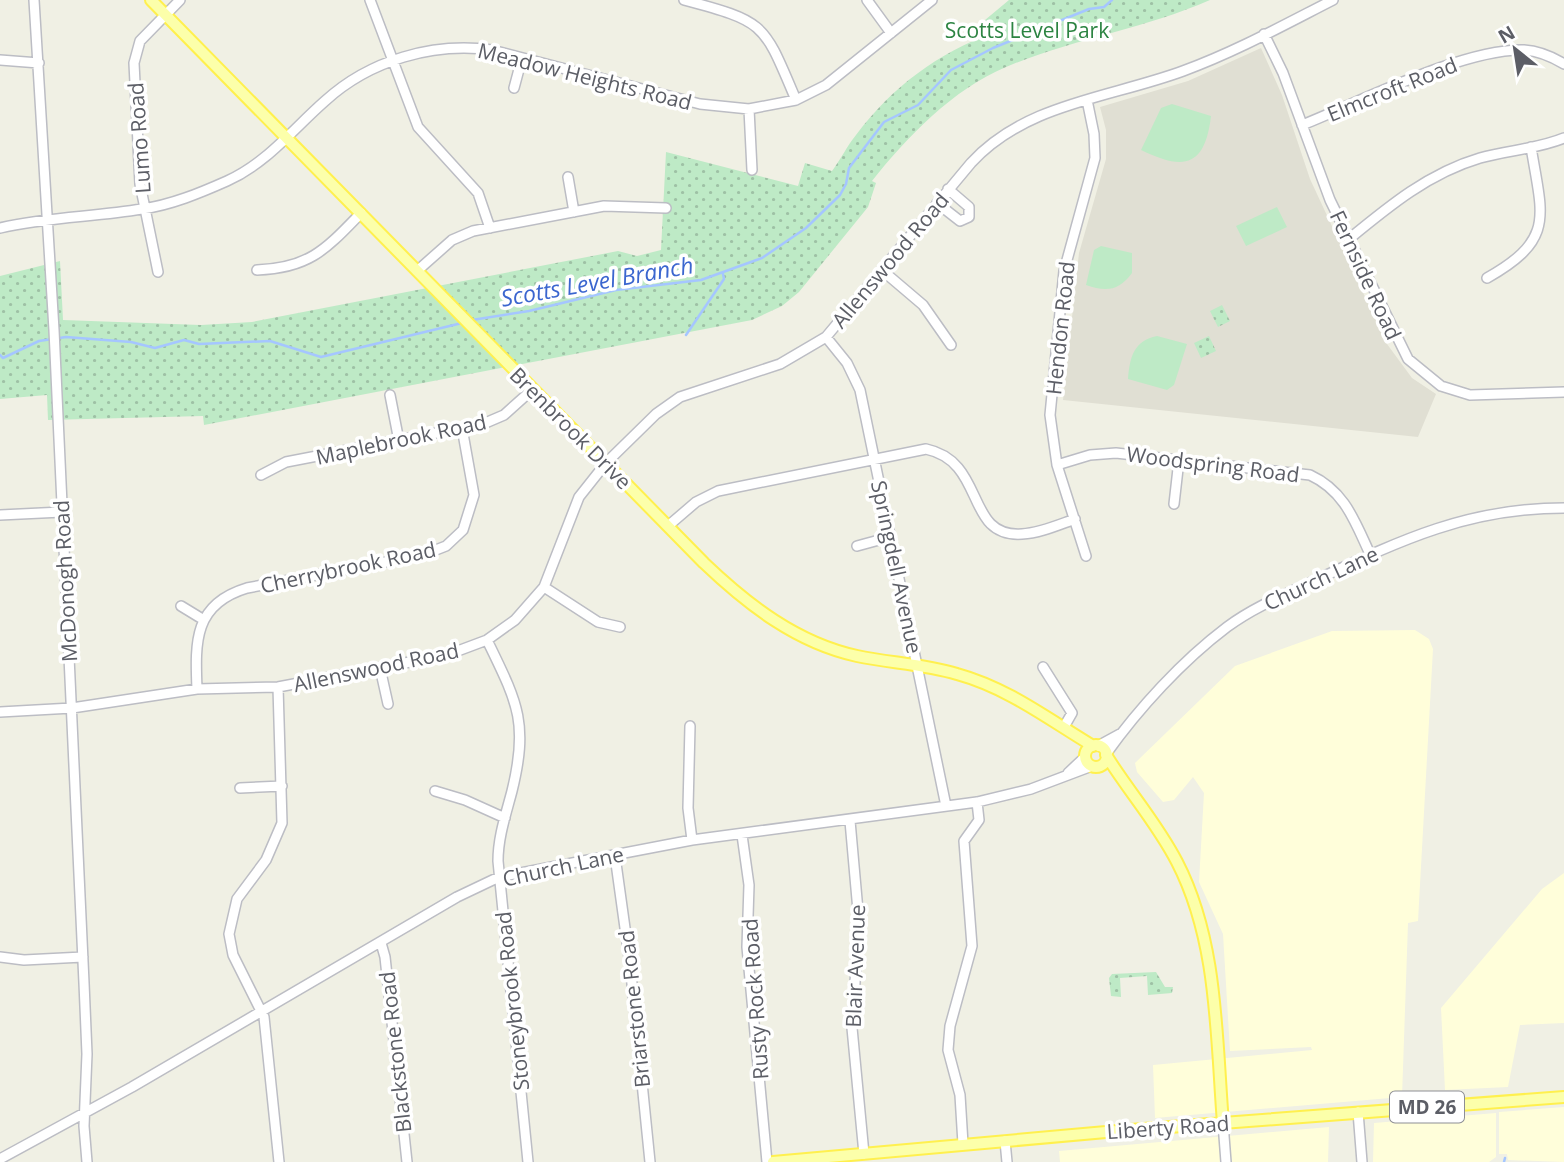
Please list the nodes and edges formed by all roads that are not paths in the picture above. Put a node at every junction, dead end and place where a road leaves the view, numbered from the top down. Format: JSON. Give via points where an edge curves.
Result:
{"nodes":[{"id":1,"x":34,"y":0,"type":"edge"},
{"id":2,"x":152,"y":0,"type":"edge"},
{"id":3,"x":180,"y":0,"type":"edge"},
{"id":4,"x":370,"y":0,"type":"edge"},
{"id":5,"x":684,"y":0,"type":"edge"},
{"id":6,"x":867,"y":0,"type":"edge"},
{"id":7,"x":932,"y":0,"type":"edge"},
{"id":8,"x":1333,"y":0,"type":"edge"},
{"id":9,"x":165,"y":14,"type":"junction"},
{"id":10,"x":891,"y":33,"type":"junction"},
{"id":11,"x":1264,"y":34,"type":"junction"},
{"id":12,"x":522,"y":58,"type":"junction"},
{"id":13,"x":0,"y":60,"type":"edge"},
{"id":14,"x":394,"y":61,"type":"junction"},
{"id":15,"x":39,"y":63,"type":"junction"},
{"id":16,"x":1564,"y":64,"type":"edge"},
{"id":17,"x":514,"y":89,"type":"dead end"},
{"id":18,"x":796,"y":100,"type":"junction"},
{"id":19,"x":1087,"y":100,"type":"junction"},
{"id":20,"x":749,"y":109,"type":"junction"},
{"id":21,"x":1302,"y":125,"type":"junction"},
{"id":22,"x":287,"y":138,"type":"junction"},
{"id":23,"x":1564,"y":138,"type":"edge"},
{"id":24,"x":1531,"y":147,"type":"junction"},
{"id":25,"x":752,"y":170,"type":"dead end"},
{"id":26,"x":568,"y":177,"type":"dead end"},
{"id":27,"x":948,"y":189,"type":"junction"},
{"id":28,"x":937,"y":203,"type":"junction"},
{"id":29,"x":666,"y":208,"type":"dead end"},
{"id":30,"x":145,"y":209,"type":"junction"},
{"id":31,"x":574,"y":212,"type":"junction"},
{"id":32,"x":361,"y":213,"type":"junction"},
{"id":33,"x":47,"y":218,"type":"junction"},
{"id":34,"x":0,"y":228,"type":"edge"},
{"id":35,"x":490,"y":228,"type":"junction"},
{"id":36,"x":1349,"y":239,"type":"junction"},
{"id":37,"x":257,"y":270,"type":"dead end"},
{"id":38,"x":417,"y":271,"type":"junction"},
{"id":39,"x":883,"y":271,"type":"junction"},
{"id":40,"x":158,"y":272,"type":"dead end"},
{"id":41,"x":1487,"y":278,"type":"dead end"},
{"id":42,"x":826,"y":337,"type":"junction"},
{"id":43,"x":951,"y":345,"type":"dead end"},
{"id":44,"x":533,"y":389,"type":"junction"},
{"id":45,"x":1564,"y":392,"type":"edge"},
{"id":46,"x":390,"y":395,"type":"dead end"},
{"id":47,"x":462,"y":428,"type":"junction"},
{"id":48,"x":399,"y":441,"type":"junction"},
{"id":49,"x":875,"y":460,"type":"junction"},
{"id":50,"x":1179,"y":460,"type":"junction"},
{"id":51,"x":606,"y":463,"type":"junction"},
{"id":52,"x":1057,"y":465,"type":"junction"},
{"id":53,"x":261,"y":475,"type":"dead end"},
{"id":54,"x":1174,"y":504,"type":"dead end"},
{"id":55,"x":1564,"y":508,"type":"edge"},
{"id":56,"x":62,"y":512,"type":"junction"},
{"id":57,"x":0,"y":515,"type":"edge"},
{"id":58,"x":1075,"y":519,"type":"junction"},
{"id":59,"x":668,"y":526,"type":"junction"},
{"id":60,"x":890,"y":537,"type":"junction"},
{"id":61,"x":857,"y":546,"type":"dead end"},
{"id":62,"x":1370,"y":554,"type":"junction"},
{"id":63,"x":1086,"y":556,"type":"dead end"},
{"id":64,"x":544,"y":587,"type":"junction"},
{"id":65,"x":181,"y":606,"type":"dead end"},
{"id":66,"x":204,"y":620,"type":"junction"},
{"id":67,"x":620,"y":627,"type":"dead end"},
{"id":68,"x":486,"y":640,"type":"junction"},
{"id":69,"x":917,"y":665,"type":"junction"},
{"id":70,"x":1043,"y":667,"type":"dead end"},
{"id":71,"x":380,"y":668,"type":"junction"},
{"id":72,"x":278,"y":687,"type":"junction"},
{"id":73,"x":197,"y":689,"type":"junction"},
{"id":74,"x":387,"y":704,"type":"dead end"},
{"id":75,"x":72,"y":708,"type":"junction"},
{"id":76,"x":0,"y":712,"type":"edge"},
{"id":77,"x":690,"y":726,"type":"dead end"},
{"id":78,"x":1066,"y":730,"type":"junction"},
{"id":79,"x":1096,"y":755,"type":"junction"},
{"id":80,"x":282,"y":786,"type":"junction"},
{"id":81,"x":240,"y":788,"type":"dead end"},
{"id":82,"x":435,"y":791,"type":"dead end"},
{"id":83,"x":977,"y":802,"type":"junction"},
{"id":84,"x":946,"y":806,"type":"junction"},
{"id":85,"x":505,"y":818,"type":"junction"},
{"id":86,"x":850,"y":821,"type":"junction"},
{"id":87,"x":743,"y":835,"type":"junction"},
{"id":88,"x":692,"y":840,"type":"junction"},
{"id":89,"x":615,"y":856,"type":"junction"},
{"id":90,"x":499,"y":877,"type":"junction"},
{"id":91,"x":381,"y":943,"type":"junction"},
{"id":92,"x":0,"y":957,"type":"edge"},
{"id":93,"x":83,"y":957,"type":"junction"},
{"id":94,"x":261,"y":1010,"type":"junction"},
{"id":95,"x":1564,"y":1097,"type":"edge"},
{"id":96,"x":84,"y":1112,"type":"junction"},
{"id":97,"x":1358,"y":1112,"type":"junction"},
{"id":98,"x":1223,"y":1123,"type":"junction"},
{"id":99,"x":1006,"y":1141,"type":"junction"},
{"id":100,"x":963,"y":1144,"type":"junction"},
{"id":101,"x":864,"y":1154,"type":"junction"},
{"id":102,"x":0,"y":1159,"type":"edge"},
{"id":103,"x":87,"y":1162,"type":"edge"},
{"id":104,"x":279,"y":1162,"type":"edge"},
{"id":105,"x":407,"y":1162,"type":"edge"},
{"id":106,"x":528,"y":1162,"type":"edge"},
{"id":107,"x":650,"y":1162,"type":"edge"},
{"id":108,"x":768,"y":1162,"type":"edge"},
{"id":109,"x":773,"y":1162,"type":"edge"},
{"id":110,"x":1007,"y":1162,"type":"edge"},
{"id":111,"x":1226,"y":1162,"type":"edge"},
{"id":112,"x":1362,"y":1162,"type":"edge"}],
"edges":[{"from":1,"to":15,"type":"street","name":"McDonogh Road"},
{"from":2,"to":9,"type":"main road","name":"Brenbrook Drive"},
{"from":3,"to":9,"type":"street","name":"Lumo Road"},
{"from":4,"to":14,"type":"street"},
{"from":5,"to":18,"type":"street","via":[[735,13],[758,27],[773,47]]},
{"from":6,"to":10,"type":"street"},
{"from":7,"to":10,"type":"street","name":"Meadow Heights Road"},
{"from":8,"to":11,"type":"street","name":"Allenswood Road"},
{"from":9,"to":22,"type":"main road","name":"Brenbrook Drive"},
{"from":9,"to":30,"type":"street","name":"Lumo Road","via":[[140,41],[134,63]]},
{"from":10,"to":18,"type":"street","name":"Meadow Heights Road","via":[[826,85]]},
{"from":11,"to":19,"type":"street","name":"Allenswood Road","via":[[1184,71]]},
{"from":11,"to":21,"type":"street","name":"Fernside Road"},
{"from":12,"to":14,"type":"street","name":"Meadow Heights Road","via":[[458,46]]},
{"from":12,"to":17,"type":"street"},
{"from":12,"to":20,"type":"street","name":"Meadow Heights Road","via":[[700,104]]},
{"from":13,"to":15,"type":"street"},
{"from":14,"to":22,"type":"street","name":"Meadow Heights Road","via":[[340,89]]},
{"from":14,"to":35,"type":"street","via":[[418,127],[478,193]]},
{"from":15,"to":33,"type":"street","name":"McDonogh Road"},
{"from":16,"to":21,"type":"street","name":"Elmcroft Road","via":[[1532,51],[1485,55]]},
{"from":18,"to":20,"type":"street","name":"Meadow Heights Road"},
{"from":19,"to":27,"type":"street","name":"Allenswood Road","via":[[1032,117],[998,136]]},
{"from":19,"to":52,"type":"street","name":"Hendon Road","via":[[1095,158],[1064,271],[1051,415]]},
{"from":20,"to":25,"type":"street"},
{"from":21,"to":36,"type":"street","name":"Fernside Road"},
{"from":22,"to":30,"type":"street","name":"Meadow Heights Road","via":[[228,181]]},
{"from":22,"to":32,"type":"main road","name":"Brenbrook Drive"},
{"from":23,"to":24,"type":"street"},
{"from":24,"to":36,"type":"street","via":[[1479,159],[1434,177]]},
{"from":24,"to":41,"type":"street","via":[[1540,204],[1536,237],[1526,253]]},
{"from":26,"to":31,"type":"street"},
{"from":27,"to":28,"type":"street","name":"Allenswood Road"},
{"from":27,"to":28,"type":"street","via":[[969,207],[969,217],[960,221]]},
{"from":28,"to":39,"type":"street","name":"Allenswood Road"},
{"from":29,"to":31,"type":"street","via":[[616,205]]},
{"from":30,"to":33,"type":"street","name":"Meadow Heights Road"},
{"from":30,"to":40,"type":"street","name":"Lumo Road"},
{"from":31,"to":35,"type":"street"},
{"from":32,"to":37,"type":"street","via":[[328,247],[305,262]]},
{"from":32,"to":38,"type":"main road","name":"Brenbrook Drive"},
{"from":33,"to":34,"type":"street","name":"Meadow Heights Road"},
{"from":33,"to":56,"type":"street","name":"McDonogh Road"},
{"from":35,"to":38,"type":"street","via":[[452,240]]},
{"from":36,"to":45,"type":"street","name":"Fernside Road","via":[[1400,348],[1430,379],[1470,395]]},
{"from":38,"to":44,"type":"main road","name":"Brenbrook Drive"},
{"from":39,"to":42,"type":"street","name":"Allenswood Road"},
{"from":39,"to":43,"type":"street","via":[[923,305]]},
{"from":42,"to":49,"type":"street","name":"Springdell Avenue","via":[[839,350],[857,383]]},
{"from":42,"to":51,"type":"street","name":"Allenswood Road","via":[[780,365],[680,397]]},
{"from":44,"to":47,"type":"street","name":"Maplebrook Road","via":[[494,420]]},
{"from":44,"to":51,"type":"main road","name":"Brenbrook Drive"},
{"from":46,"to":48,"type":"street"},
{"from":47,"to":48,"type":"street","name":"Maplebrook Road"},
{"from":47,"to":66,"type":"street","name":"Cherrybrook Road","via":[[473,482],[472,508],[463,530],[446,546],[424,555],[235,592],[216,603]]},
{"from":48,"to":53,"type":"street","name":"Maplebrook Road","via":[[286,462]]},
{"from":49,"to":58,"type":"street","via":[[916,450],[945,455],[967,477],[979,510],[1004,531],[1024,534]]},
{"from":49,"to":59,"type":"street","via":[[718,491],[696,502]]},
{"from":49,"to":60,"type":"street","name":"Springdell Avenue"},
{"from":50,"to":52,"type":"street","name":"Woodspring Road","via":[[1101,453]]},
{"from":50,"to":54,"type":"street"},
{"from":50,"to":62,"type":"street","name":"Woodspring Road","via":[[1295,472],[1320,480],[1332,487],[1349,509]]},
{"from":51,"to":59,"type":"main road","name":"Brenbrook Drive"},
{"from":51,"to":64,"type":"street","name":"Allenswood Road","via":[[579,497]]},
{"from":52,"to":58,"type":"street","name":"Hendon Road"},
{"from":55,"to":62,"type":"street","name":"Church Lane","via":[[1458,521]]},
{"from":56,"to":57,"type":"street"},
{"from":56,"to":75,"type":"street","name":"McDonogh Road"},
{"from":58,"to":63,"type":"street","name":"Hendon Road"},
{"from":59,"to":69,"type":"main road","name":"Brenbrook Drive","via":[[725,583],[788,629],[854,655]]},
{"from":60,"to":61,"type":"street"},
{"from":60,"to":69,"type":"street","name":"Springdell Avenue"},
{"from":62,"to":79,"type":"street","name":"Church Lane","via":[[1230,625]]},
{"from":64,"to":67,"type":"street","via":[[598,622]]},
{"from":64,"to":68,"type":"street","name":"Allenswood Road","via":[[515,620]]},
{"from":65,"to":66,"type":"street"},
{"from":66,"to":73,"type":"street","via":[[196,641]]},
{"from":68,"to":71,"type":"street","name":"Allenswood Road","via":[[447,655]]},
{"from":68,"to":85,"type":"street","name":"Stoneybrook Road","via":[[516,703],[522,734]]},
{"from":69,"to":78,"type":"main road","name":"Brenbrook Drive","via":[[985,683]]},
{"from":69,"to":84,"type":"street","name":"Springdell Avenue"},
{"from":70,"to":78,"type":"street","via":[[1072,713]]},
{"from":71,"to":72,"type":"street","name":"Allenswood Road"},
{"from":71,"to":74,"type":"street"},
{"from":72,"to":73,"type":"street","name":"Allenswood Road"},
{"from":72,"to":80,"type":"street"},
{"from":73,"to":75,"type":"street","name":"Allenswood Road"},
{"from":75,"to":76,"type":"street","name":"Allenswood Road"},
{"from":75,"to":93,"type":"street","name":"McDonogh Road"},
{"from":77,"to":88,"type":"street"},
{"from":78,"to":79,"type":"main road","name":"Brenbrook Drive"},
{"from":79,"to":83,"type":"street","name":"Church Lane","via":[[1066,775],[1031,789]]},
{"from":79,"to":98,"type":"main road","name":"Brenbrook Drive","via":[[1120,777],[1171,850],[1198,916],[1210,971]]},
{"from":80,"to":81,"type":"street"},
{"from":80,"to":94,"type":"street","via":[[284,807],[278,835],[237,899],[229,922],[233,955]]},
{"from":82,"to":85,"type":"street"},
{"from":83,"to":84,"type":"street","name":"Church Lane"},
{"from":83,"to":100,"type":"street","via":[[979,820],[964,841],[972,946],[948,1038],[960,1095]]},
{"from":84,"to":86,"type":"street","name":"Church Lane"},
{"from":85,"to":90,"type":"street","name":"Stoneybrook Road","via":[[498,848]]},
{"from":86,"to":87,"type":"street","name":"Church Lane"},
{"from":86,"to":101,"type":"street","name":"Blair Avenue","via":[[859,922],[852,1028]]},
{"from":87,"to":88,"type":"street","name":"Church Lane"},
{"from":87,"to":108,"type":"street","name":"Rusty Rock Road","via":[[749,886],[747,947]]},
{"from":88,"to":89,"type":"street","name":"Church Lane"},
{"from":89,"to":90,"type":"street","name":"Church Lane"},
{"from":89,"to":107,"type":"street","name":"Briarstone Road"},
{"from":90,"to":91,"type":"street","name":"Church Lane"},
{"from":90,"to":106,"type":"street","name":"Stoneybrook Road"},
{"from":91,"to":94,"type":"street","name":"Church Lane"},
{"from":91,"to":105,"type":"street","name":"Blackstone Road"},
{"from":92,"to":93,"type":"street"},
{"from":93,"to":96,"type":"street","name":"McDonogh Road"},
{"from":94,"to":96,"type":"street","name":"Church Lane"},
{"from":94,"to":104,"type":"street"},
{"from":95,"to":97,"type":"main road","name":"Liberty Road","number":"MD 26"},
{"from":96,"to":102,"type":"street","name":"Church Lane"},
{"from":96,"to":103,"type":"street","name":"McDonogh Road"},
{"from":97,"to":98,"type":"main road","name":"Liberty Road","number":"MD 26"},
{"from":97,"to":112,"type":"street"},
{"from":98,"to":99,"type":"main road","name":"Liberty Road","number":"MD 26"},
{"from":98,"to":111,"type":"street","name":"Brenbrook Drive"},
{"from":99,"to":100,"type":"main road","name":"Liberty Road","number":"MD 26"},
{"from":99,"to":110,"type":"street"},
{"from":100,"to":101,"type":"main road","name":"Liberty Road","number":"MD 26"},
{"from":101,"to":109,"type":"main road","name":"Liberty Road","number":"MD 26"}]}
